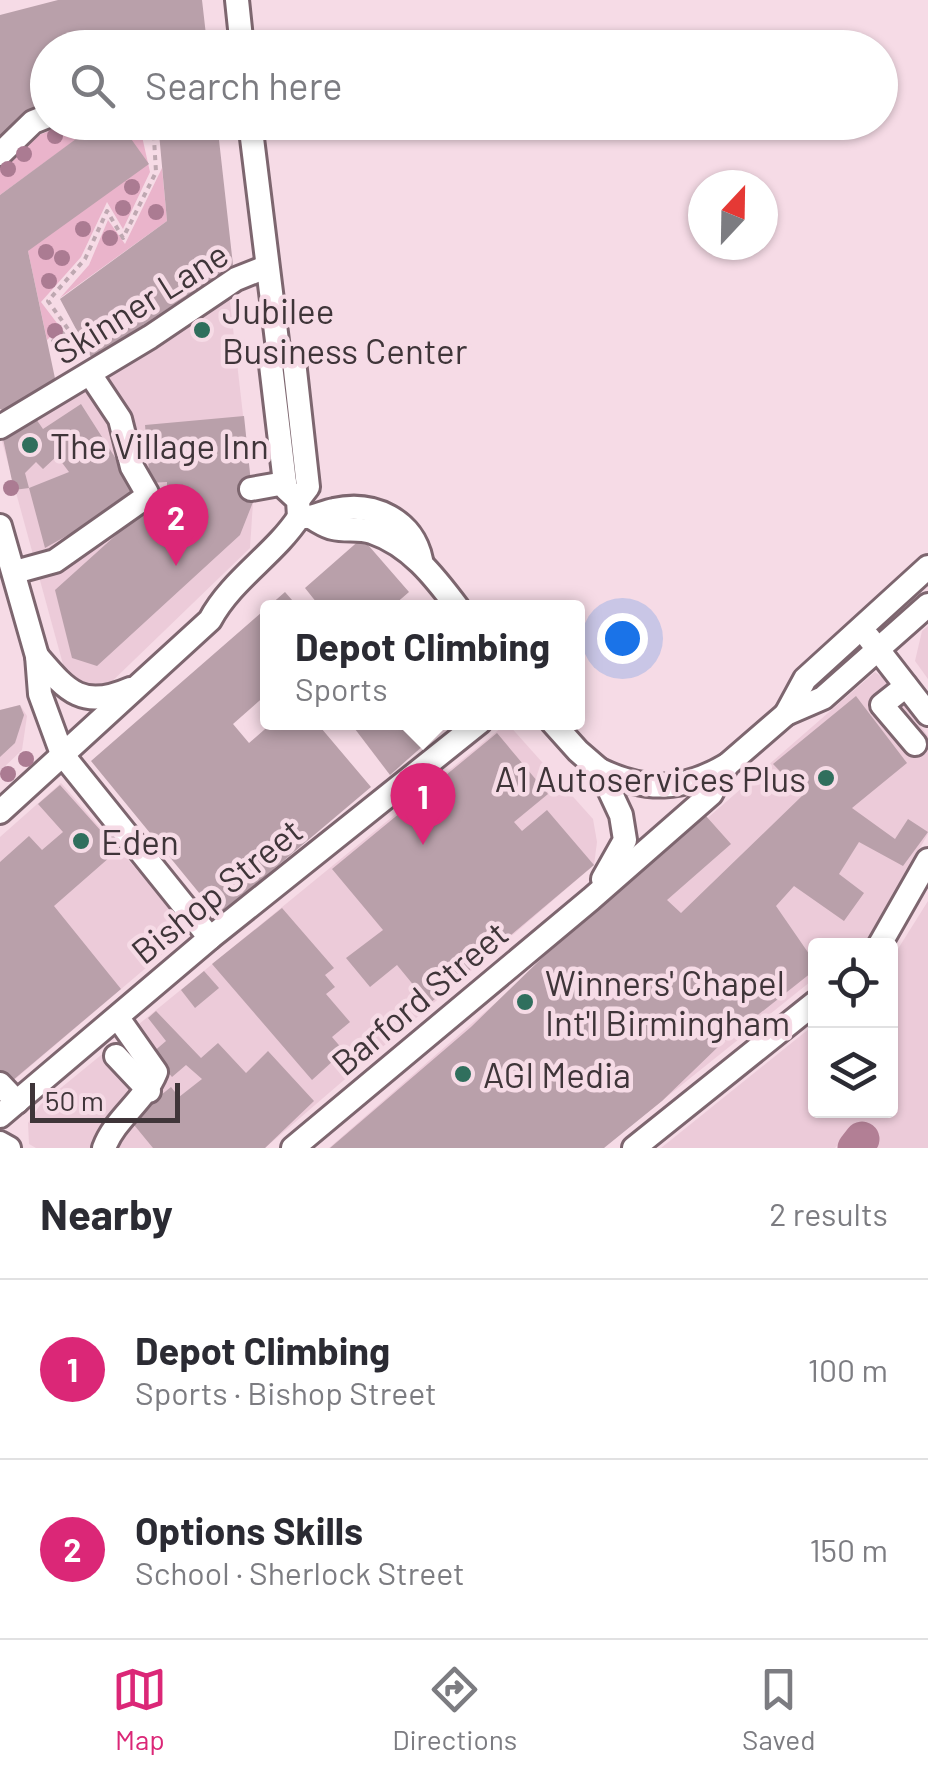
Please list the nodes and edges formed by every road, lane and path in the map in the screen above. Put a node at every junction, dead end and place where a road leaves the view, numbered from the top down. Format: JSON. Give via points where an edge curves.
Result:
{"nodes":[{"id":1,"x":237,"y":0,"type":"edge"},
{"id":2,"x":240,"y":30,"type":"edge"},
{"id":3,"x":30,"y":125,"type":"edge"},
{"id":4,"x":154,"y":140,"type":"edge"},
{"id":5,"x":252,"y":140,"type":"edge"},
{"id":6,"x":0,"y":154,"type":"edge"},
{"id":7,"x":266,"y":267,"type":"junction"},
{"id":8,"x":63,"y":360,"type":"dead end"},
{"id":9,"x":90,"y":374,"type":"junction"},
{"id":10,"x":0,"y":427,"type":"edge"},
{"id":11,"x":251,"y":489,"type":"dead end"},
{"id":12,"x":297,"y":510,"type":"junction"},
{"id":13,"x":0,"y":526,"type":"edge"},
{"id":14,"x":928,"y":567,"type":"edge"},
{"id":15,"x":14,"y":572,"type":"junction"},
{"id":16,"x":452,"y":600,"type":"edge"},
{"id":17,"x":928,"y":605,"type":"edge"},
{"id":18,"x":862,"y":629,"type":"junction"},
{"id":19,"x":878,"y":649,"type":"junction"},
{"id":20,"x":37,"y":656,"type":"junction"},
{"id":21,"x":142,"y":683,"type":"junction"},
{"id":22,"x":906,"y":686,"type":"junction"},
{"id":23,"x":786,"y":714,"type":"junction"},
{"id":24,"x":928,"y":714,"type":"edge"},
{"id":25,"x":470,"y":730,"type":"edge"},
{"id":26,"x":559,"y":730,"type":"edge"},
{"id":27,"x":914,"y":744,"type":"dead end"},
{"id":28,"x":62,"y":754,"type":"junction"},
{"id":29,"x":727,"y":765,"type":"junction"},
{"id":30,"x":600,"y":770,"type":"junction"},
{"id":31,"x":0,"y":812,"type":"edge"},
{"id":32,"x":928,"y":860,"type":"edge"},
{"id":33,"x":591,"y":899,"type":"junction"},
{"id":34,"x":210,"y":938,"type":"junction"},
{"id":35,"x":884,"y":938,"type":"edge"},
{"id":36,"x":808,"y":1009,"type":"edge"},
{"id":37,"x":118,"y":1018,"type":"junction"},
{"id":38,"x":116,"y":1056,"type":"dead end"},
{"id":39,"x":0,"y":1084,"type":"edge"},
{"id":40,"x":148,"y":1091,"type":"junction"},
{"id":41,"x":8,"y":1109,"type":"edge"},
{"id":42,"x":650,"y":1143,"type":"edge"},
{"id":43,"x":0,"y":1144,"type":"edge"},
{"id":44,"x":10,"y":1148,"type":"edge"},
{"id":45,"x":104,"y":1148,"type":"edge"},
{"id":46,"x":293,"y":1148,"type":"edge"}],
"edges":[{"from":1,"to":2,"type":"street"},
{"from":3,"to":6,"type":"street"},
{"from":4,"to":8,"type":"path","via":[[156,172],[123,238],[106,211],[86,259],[48,301],[68,329],[53,341]]},
{"from":5,"to":7,"type":"street"},
{"from":7,"to":9,"type":"street","name":"Skinner Lane","via":[[236,279]]},
{"from":7,"to":12,"type":"street","via":[[278,349],[294,361],[298,390],[308,487]]},
{"from":9,"to":10,"type":"street","name":"Skinner Lane","via":[[44,415]]},
{"from":9,"to":15,"type":"street","via":[[120,419],[132,467],[148,492],[55,561]]},
{"from":11,"to":12,"type":"street"},
{"from":12,"to":16,"type":"street","via":[[351,508],[388,516],[417,539],[421,560]]},
{"from":12,"to":21,"type":"street","via":[[264,560]]},
{"from":13,"to":15,"type":"street"},
{"from":14,"to":18,"type":"street","name":"Barford Street"},
{"from":15,"to":20,"type":"street"},
{"from":17,"to":19,"type":"street","name":"Barford Street"},
{"from":18,"to":19,"type":"street"},
{"from":18,"to":23,"type":"street","name":"Barford Street","via":[[804,679]]},
{"from":19,"to":22,"type":"street"},
{"from":19,"to":23,"type":"street","name":"Barford Street","via":[[823,698]]},
{"from":20,"to":21,"type":"street","via":[[74,696],[115,695]]},
{"from":20,"to":28,"type":"street","via":[[40,694]]},
{"from":21,"to":28,"type":"street"},
{"from":22,"to":24,"type":"street"},
{"from":22,"to":27,"type":"street","via":[[882,705]]},
{"from":23,"to":29,"type":"street","name":"Barford Street"},
{"from":25,"to":34,"type":"street","name":"Bishop Street"},
{"from":26,"to":30,"type":"street","name":"Barford Street"},
{"from":28,"to":31,"type":"street"},
{"from":28,"to":34,"type":"street"},
{"from":29,"to":30,"type":"street","via":[[669,787]]},
{"from":29,"to":33,"type":"street","name":"Barford Street","via":[[712,794]]},
{"from":30,"to":33,"type":"street","name":"Barford Street","via":[[622,814],[625,840]]},
{"from":32,"to":35,"type":"street"},
{"from":33,"to":46,"type":"street","name":"Barford Street"},
{"from":34,"to":37,"type":"street","name":"Bishop Street"},
{"from":36,"to":42,"type":"street"},
{"from":37,"to":40,"type":"street","via":[[156,1072]]},
{"from":37,"to":41,"type":"street","name":"Bishop Street"},
{"from":38,"to":40,"type":"street"},
{"from":39,"to":41,"type":"street"},
{"from":40,"to":45,"type":"street","via":[[110,1132]]},
{"from":43,"to":44,"type":"street"}]}
